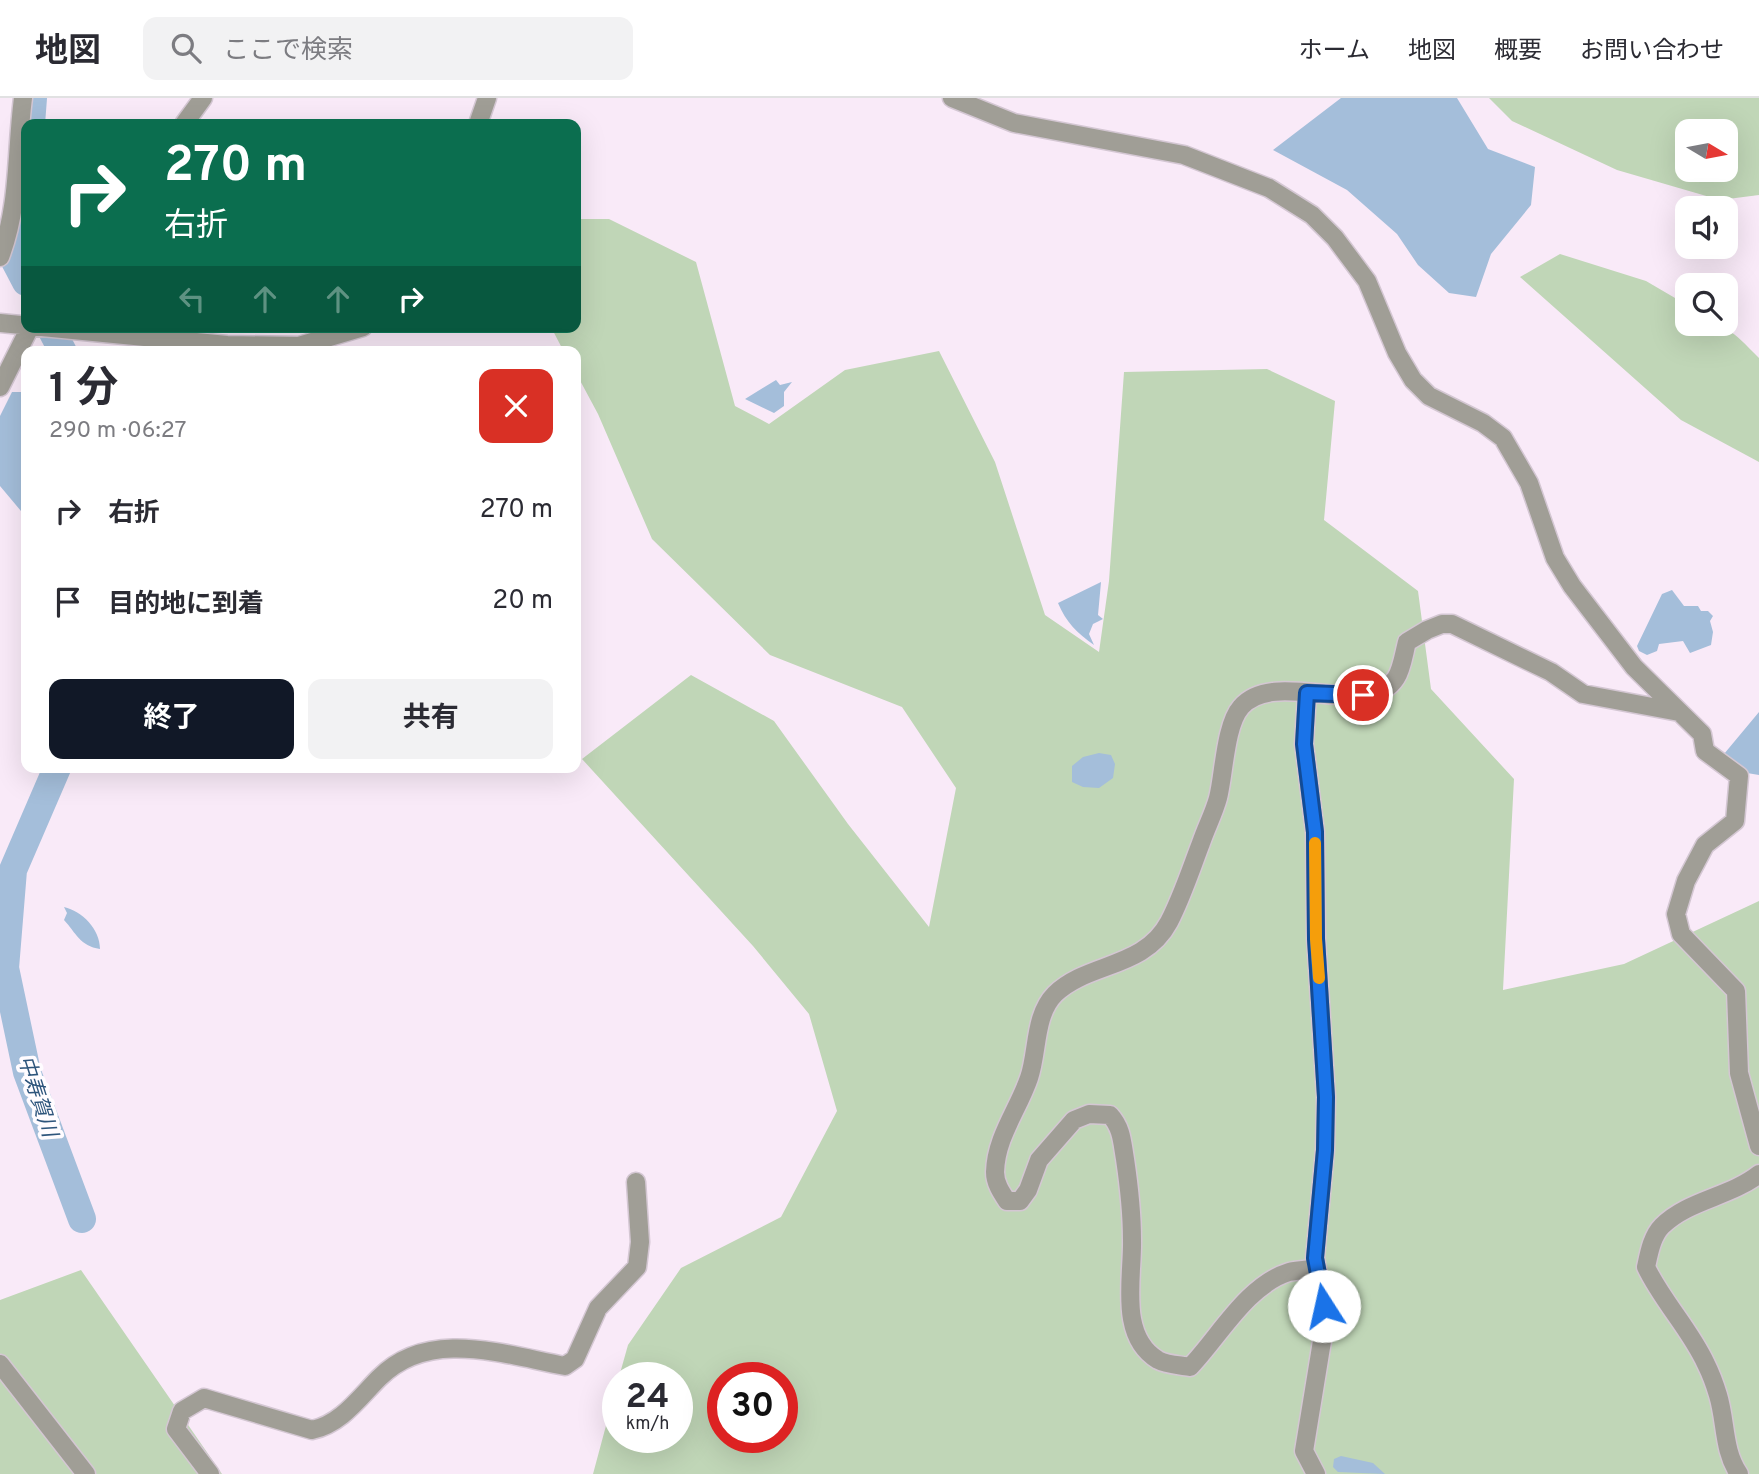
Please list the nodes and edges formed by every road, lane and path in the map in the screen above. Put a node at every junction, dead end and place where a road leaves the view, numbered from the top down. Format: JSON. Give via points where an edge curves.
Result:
{"nodes":[{"id":1,"x":23,"y":98,"type":"edge"},
{"id":2,"x":203,"y":98,"type":"edge"},
{"id":3,"x":487,"y":98,"type":"edge"},
{"id":4,"x":952,"y":98,"type":"edge"},
{"id":5,"x":188,"y":119,"type":"edge"},
{"id":6,"x":480,"y":119,"type":"edge"},
{"id":7,"x":0,"y":257,"type":"edge"},
{"id":8,"x":0,"y":323,"type":"edge"},
{"id":9,"x":21,"y":326,"type":"edge"},
{"id":10,"x":27,"y":333,"type":"edge"},
{"id":11,"x":88,"y":333,"type":"edge"},
{"id":12,"x":343,"y":333,"type":"edge"},
{"id":13,"x":299,"y":346,"type":"edge"},
{"id":14,"x":299,"y":346,"type":"edge"},
{"id":15,"x":0,"y":387,"type":"edge"},
{"id":16,"x":1307,"y":693,"type":"junction"},
{"id":17,"x":1679,"y":712,"type":"junction"},
{"id":18,"x":1759,"y":1146,"type":"edge"},
{"id":19,"x":1759,"y":1174,"type":"edge"},
{"id":20,"x":636,"y":1182,"type":"dead end"},
{"id":21,"x":1317,"y":1268,"type":"junction"},
{"id":22,"x":0,"y":1364,"type":"edge"},
{"id":23,"x":66,"y":1447,"type":"junction"},
{"id":24,"x":69,"y":1474,"type":"edge"},
{"id":25,"x":86,"y":1474,"type":"edge"},
{"id":26,"x":211,"y":1474,"type":"edge"},
{"id":27,"x":1316,"y":1474,"type":"edge"},
{"id":28,"x":1739,"y":1474,"type":"edge"}],
"edges":[{"from":1,"to":7,"type":"street","via":[[17,190]]},
{"from":2,"to":5,"type":"street"},
{"from":3,"to":6,"type":"street"},
{"from":4,"to":17,"type":"street","via":[[1014,123],[1184,155],[1269,188],[1312,215],[1367,281],[1413,380],[1429,396],[1503,438],[1529,483],[1555,558],[1572,586],[1634,667]]},
{"from":8,"to":9,"type":"street"},
{"from":10,"to":15,"type":"street"},
{"from":11,"to":14,"type":"street"},
{"from":12,"to":13,"type":"street"},
{"from":16,"to":17,"type":"street","via":[[1363,695],[1383,690],[1396,678],[1407,642],[1442,624],[1452,624],[1551,672],[1583,694]]},
{"from":16,"to":21,"type":"street","via":[[1304,744],[1315,832],[1326,1097]]},
{"from":16,"to":21,"type":"street","via":[[1275,692],[1241,707],[1234,719],[1217,801],[1168,924],[1148,948],[1054,995],[1043,1016],[1029,1077],[1002,1136],[995,1174],[1007,1201],[1020,1201],[1040,1160],[1074,1120],[1089,1114],[1110,1115],[1119,1125],[1130,1195],[1129,1290],[1135,1332],[1159,1360],[1190,1367],[1236,1311],[1270,1282],[1289,1272]]},
{"from":17,"to":18,"type":"street","via":[[1702,734],[1705,751],[1739,776],[1735,821],[1705,845],[1686,881],[1676,914],[1681,934],[1736,991],[1740,1073]]},
{"from":19,"to":28,"type":"street","via":[[1744,1186],[1661,1226],[1646,1267],[1706,1363]]},
{"from":20,"to":26,"type":"street","via":[[637,1267],[598,1308],[575,1359],[565,1366],[454,1346],[432,1350],[402,1360],[327,1427],[312,1430],[204,1398],[182,1411],[176,1429]]},
{"from":21,"to":27,"type":"street","via":[[1324,1329],[1304,1451]]},
{"from":22,"to":23,"type":"street"},
{"from":23,"to":24,"type":"street"},
{"from":23,"to":25,"type":"street"}]}
